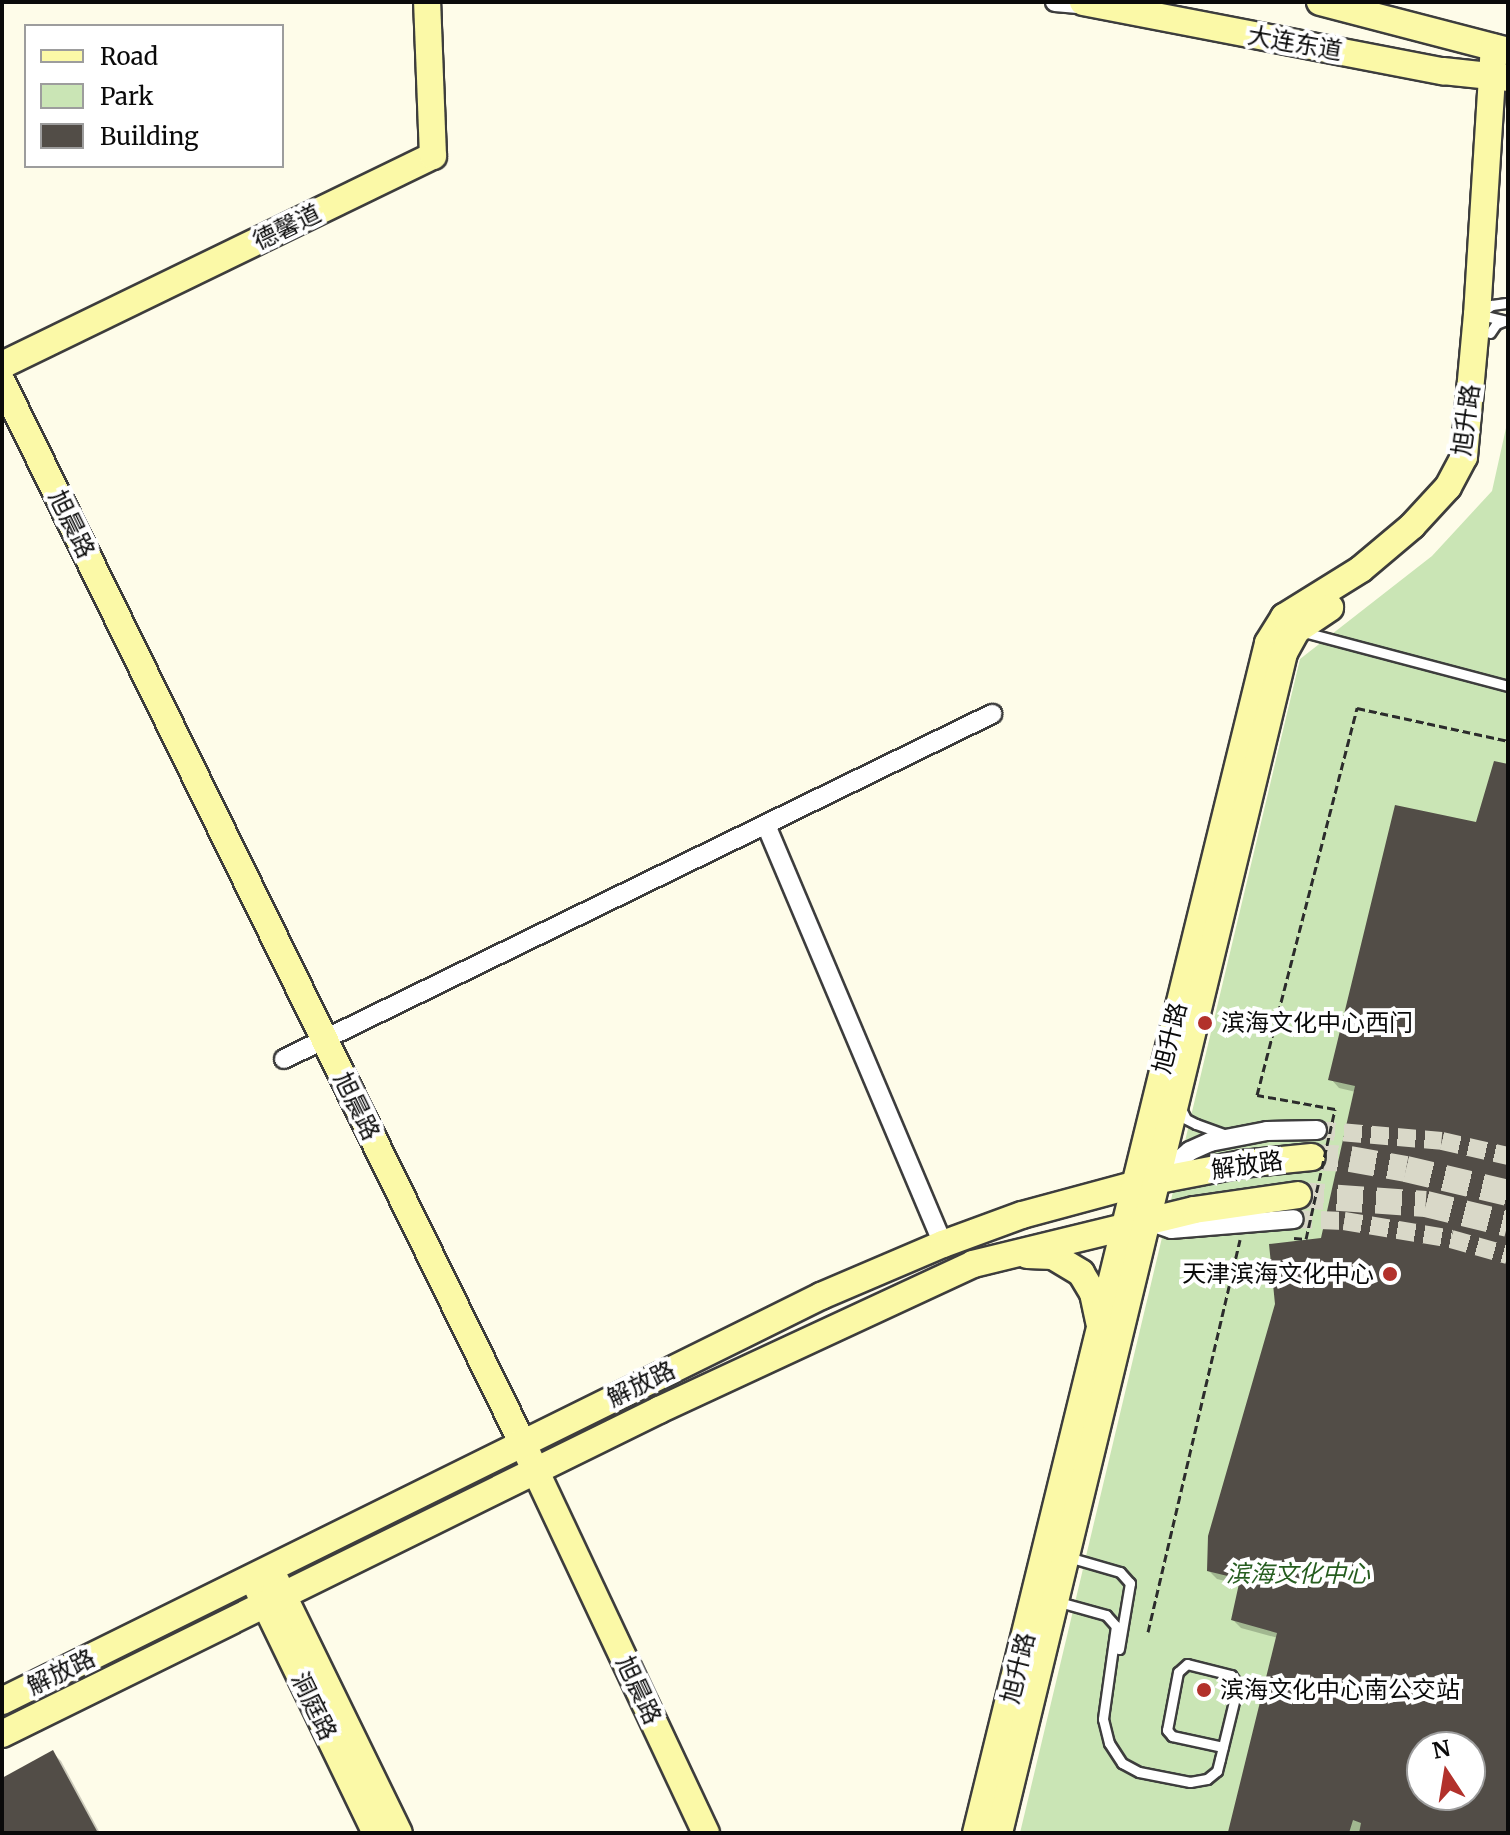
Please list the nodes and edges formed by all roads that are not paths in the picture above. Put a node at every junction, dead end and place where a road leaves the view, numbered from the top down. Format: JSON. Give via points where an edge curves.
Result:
{"nodes":[{"id":1,"x":427,"y":2,"type":"edge"},
{"id":2,"x":1055,"y":2,"type":"edge"},
{"id":3,"x":1320,"y":2,"type":"edge"},
{"id":4,"x":1089,"y":4,"type":"edge"},
{"id":5,"x":1501,"y":50,"type":"edge"},
{"id":6,"x":1503,"y":83,"type":"edge"},
{"id":7,"x":1492,"y":313,"type":"edge"},
{"id":8,"x":2,"y":365,"type":"edge"},
{"id":9,"x":2,"y":382,"type":"edge"},
{"id":10,"x":1287,"y":627,"type":"junction"},
{"id":11,"x":1508,"y":686,"type":"edge"},
{"id":12,"x":992,"y":714,"type":"dead end"},
{"id":13,"x":766,"y":825,"type":"junction"},
{"id":14,"x":326,"y":1041,"type":"junction"},
{"id":15,"x":284,"y":1059,"type":"dead end"},
{"id":16,"x":1176,"y":1090,"type":"junction"},
{"id":17,"x":1317,"y":1130,"type":"tunnel mouth"},
{"id":18,"x":1230,"y":1136,"type":"junction"},
{"id":19,"x":1312,"y":1157,"type":"tunnel mouth"},
{"id":20,"x":1145,"y":1183,"type":"junction"},
{"id":21,"x":1296,"y":1207,"type":"tunnel mouth"},
{"id":22,"x":1137,"y":1223,"type":"junction"},
{"id":23,"x":943,"y":1244,"type":"junction"},
{"id":24,"x":1007,"y":1256,"type":"junction"},
{"id":25,"x":1100,"y":1333,"type":"junction"},
{"id":26,"x":522,"y":1442,"type":"junction"},
{"id":27,"x":536,"y":1472,"type":"junction"},
{"id":28,"x":1057,"y":1554,"type":"junction"},
{"id":29,"x":261,"y":1574,"type":"junction"},
{"id":30,"x":1046,"y":1599,"type":"junction"},
{"id":31,"x":275,"y":1601,"type":"junction"},
{"id":32,"x":2,"y":1701,"type":"edge"},
{"id":33,"x":2,"y":1734,"type":"edge"},
{"id":34,"x":1223,"y":1747,"type":"junction"},
{"id":35,"x":1217,"y":1771,"type":"junction"},
{"id":36,"x":376,"y":1833,"type":"edge"},
{"id":37,"x":399,"y":1833,"type":"edge"},
{"id":38,"x":706,"y":1833,"type":"edge"},
{"id":39,"x":976,"y":1833,"type":"edge"},
{"id":40,"x":999,"y":1833,"type":"edge"}],
"edges":[{"from":1,"to":8,"type":"street","name":"德馨道","via":[[433,156]]},
{"from":2,"to":4,"type":"street"},
{"from":3,"to":5,"type":"street"},
{"from":4,"to":6,"type":"street","name":"大连东道"},
{"from":5,"to":6,"type":"street","name":"旭升路"},
{"from":6,"to":7,"type":"street","name":"旭升路"},
{"from":7,"to":10,"type":"street","name":"旭升路","via":[[1485,429],[1479,459],[1464,490],[1399,557]]},
{"from":9,"to":14,"type":"street","name":"旭晨路"},
{"from":10,"to":11,"type":"lane"},
{"from":10,"to":16,"type":"street","name":"旭升路"},
{"from":10,"to":20,"type":"street","name":"旭升路","via":[[1264,657]]},
{"from":12,"to":13,"type":"street"},
{"from":13,"to":14,"type":"street"},
{"from":13,"to":23,"type":"street"},
{"from":14,"to":15,"type":"street"},
{"from":14,"to":26,"type":"street","name":"旭晨路"},
{"from":16,"to":18,"type":"lane","via":[[1186,1119]]},
{"from":16,"to":20,"type":"street","name":"旭升路"},
{"from":17,"to":18,"type":"street"},
{"from":18,"to":20,"type":"street","via":[[1190,1151]]},
{"from":19,"to":20,"type":"street","name":"解放路"},
{"from":20,"to":22,"type":"street","name":"旭升路"},
{"from":20,"to":23,"type":"street","name":"解放路","via":[[1022,1215]]},
{"from":21,"to":22,"type":"street","name":"解放路","via":[[1233,1203]]},
{"from":22,"to":24,"type":"street","name":"解放路"},
{"from":22,"to":25,"type":"street","name":"旭升路"},
{"from":22,"to":28,"type":"street","name":"旭升路"},
{"from":23,"to":26,"type":"street","name":"解放路","via":[[821,1296]]},
{"from":24,"to":25,"type":"street","via":[[1044,1254],[1072,1266],[1093,1293]]},
{"from":24,"to":27,"type":"street","name":"解放路","via":[[973,1264],[894,1299]]},
{"from":25,"to":28,"type":"street","name":"旭升路"},
{"from":26,"to":27,"type":"street","name":"旭晨路"},
{"from":26,"to":29,"type":"street","name":"解放路"},
{"from":27,"to":31,"type":"street","name":"解放路"},
{"from":27,"to":38,"type":"street","name":"旭晨路"},
{"from":28,"to":30,"type":"street","name":"旭升路"},
{"from":28,"to":35,"type":"lane","via":[[1120,1572],[1130,1583],[1110,1714],[1120,1752],[1141,1768],[1179,1777],[1202,1778]]},
{"from":29,"to":31,"type":"street","name":"洞庭路"},
{"from":29,"to":32,"type":"street","name":"解放路"},
{"from":30,"to":35,"type":"lane","via":[[1106,1615],[1116,1626],[1103,1719],[1117,1757],[1139,1772],[1190,1782]]},
{"from":30,"to":39,"type":"street","name":"旭升路"},
{"from":30,"to":40,"type":"street","name":"旭升路"},
{"from":31,"to":33,"type":"street","name":"解放路"},
{"from":31,"to":36,"type":"street","name":"洞庭路"},
{"from":31,"to":37,"type":"street"},
{"from":34,"to":34,"type":"lane","via":[[1172,1736],[1167,1730],[1181,1667],[1194,1665],[1235,1679]]},
{"from":34,"to":35,"type":"lane"}]}
